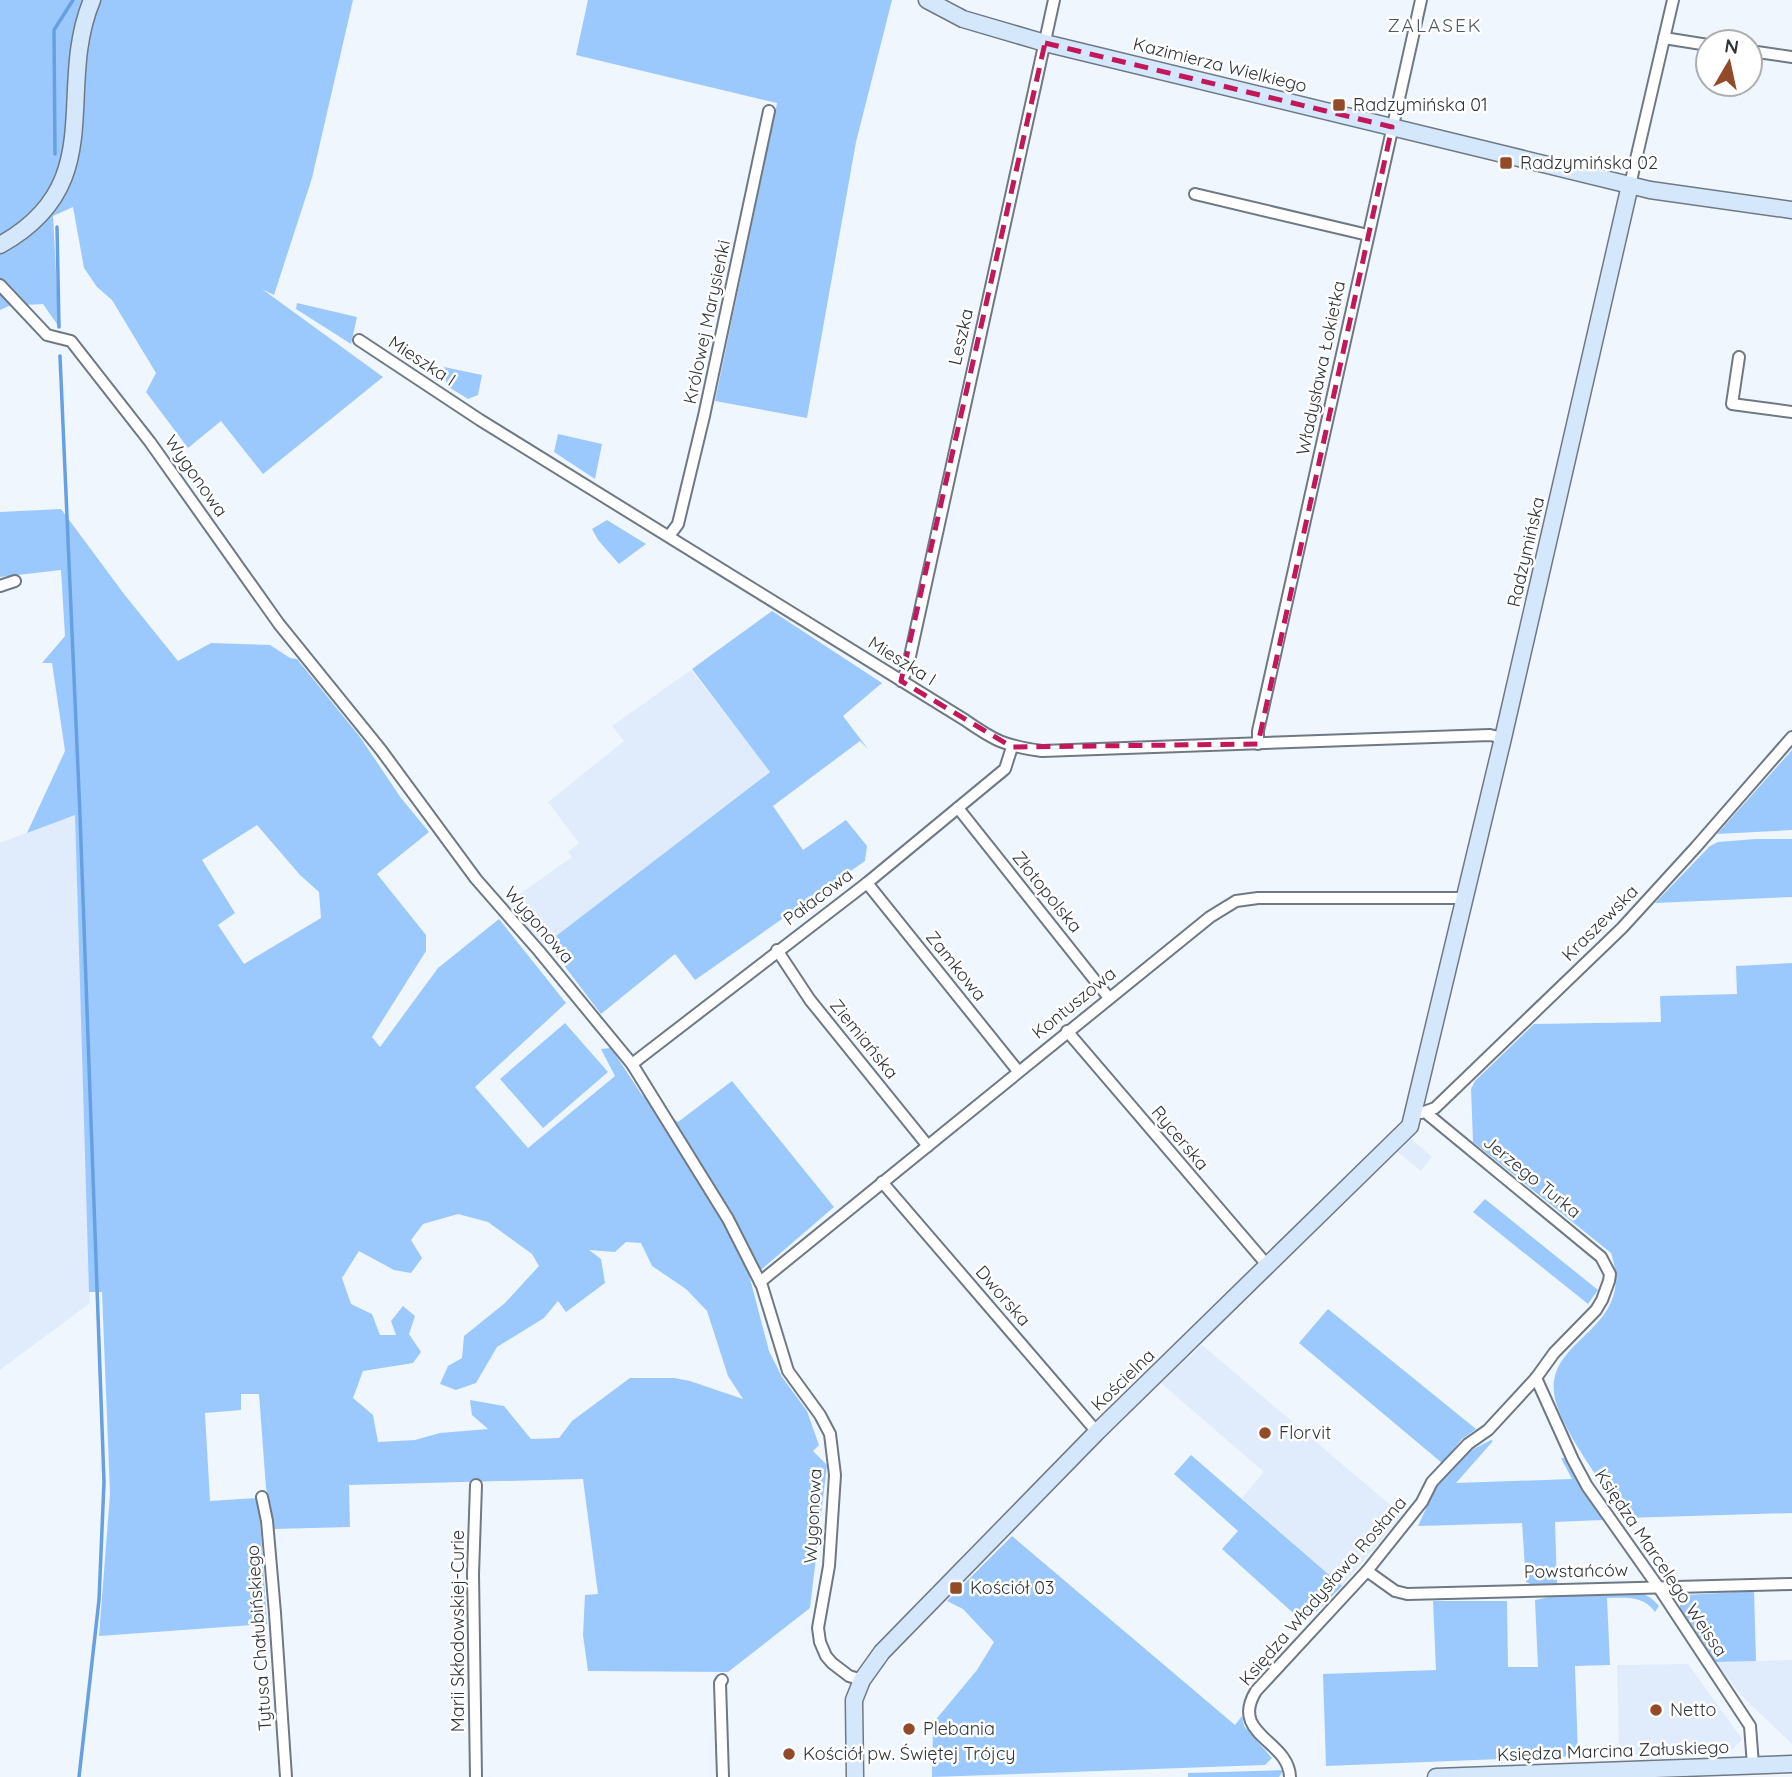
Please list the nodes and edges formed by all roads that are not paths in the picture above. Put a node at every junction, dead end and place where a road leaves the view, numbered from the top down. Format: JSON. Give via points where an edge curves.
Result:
{"nodes":[{"id":1,"x":92,"y":0,"type":"edge"},
{"id":2,"x":927,"y":0,"type":"edge"},
{"id":3,"x":1054,"y":0,"type":"edge"},
{"id":4,"x":1421,"y":0,"type":"edge"},
{"id":5,"x":1673,"y":0,"type":"edge"},
{"id":6,"x":1664,"y":38,"type":"junction"},
{"id":7,"x":1045,"y":43,"type":"junction"},
{"id":8,"x":1694,"y":43,"type":"edge"},
{"id":9,"x":1764,"y":53,"type":"edge"},
{"id":10,"x":1792,"y":57,"type":"edge"},
{"id":11,"x":769,"y":111,"type":"dead end"},
{"id":12,"x":1392,"y":127,"type":"junction"},
{"id":13,"x":1630,"y":185,"type":"junction"},
{"id":14,"x":1195,"y":194,"type":"dead end"},
{"id":15,"x":1792,"y":210,"type":"edge"},
{"id":16,"x":1368,"y":235,"type":"junction"},
{"id":17,"x":0,"y":245,"type":"edge"},
{"id":18,"x":0,"y":285,"type":"edge"},
{"id":19,"x":359,"y":341,"type":"dead end"},
{"id":20,"x":1739,"y":357,"type":"dead end"},
{"id":21,"x":1792,"y":412,"type":"edge"},
{"id":22,"x":669,"y":536,"type":"junction"},
{"id":23,"x":15,"y":581,"type":"dead end"},
{"id":24,"x":0,"y":586,"type":"edge"},
{"id":25,"x":901,"y":681,"type":"junction"},
{"id":26,"x":1792,"y":737,"type":"edge"},
{"id":27,"x":1503,"y":738,"type":"junction"},
{"id":28,"x":1258,"y":744,"type":"junction"},
{"id":29,"x":1012,"y":747,"type":"junction"},
{"id":30,"x":958,"y":808,"type":"junction"},
{"id":31,"x":866,"y":883,"type":"junction"},
{"id":32,"x":1465,"y":898,"type":"junction"},
{"id":33,"x":777,"y":950,"type":"junction"},
{"id":34,"x":1109,"y":998,"type":"junction"},
{"id":35,"x":1068,"y":1031,"type":"junction"},
{"id":36,"x":632,"y":1064,"type":"junction"},
{"id":37,"x":1018,"y":1071,"type":"junction"},
{"id":38,"x":1420,"y":1112,"type":"junction"},
{"id":39,"x":928,"y":1146,"type":"junction"},
{"id":40,"x":882,"y":1182,"type":"junction"},
{"id":41,"x":1268,"y":1266,"type":"junction"},
{"id":42,"x":1610,"y":1274,"type":"joint"},
{"id":43,"x":760,"y":1282,"type":"junction"},
{"id":44,"x":1536,"y":1377,"type":"junction"},
{"id":45,"x":1097,"y":1432,"type":"junction"},
{"id":46,"x":476,"y":1485,"type":"dead end"},
{"id":47,"x":262,"y":1497,"type":"dead end"},
{"id":48,"x":1367,"y":1571,"type":"junction"},
{"id":49,"x":1792,"y":1584,"type":"edge"},
{"id":50,"x":1658,"y":1588,"type":"junction"},
{"id":51,"x":855,"y":1678,"type":"junction"},
{"id":52,"x":722,"y":1680,"type":"dead end"},
{"id":53,"x":1792,"y":1764,"type":"edge"},
{"id":54,"x":1753,"y":1765,"type":"junction"},
{"id":55,"x":1773,"y":1771,"type":"edge"},
{"id":56,"x":286,"y":1777,"type":"edge"},
{"id":57,"x":475,"y":1777,"type":"edge"},
{"id":58,"x":723,"y":1777,"type":"edge"},
{"id":59,"x":855,"y":1777,"type":"edge"},
{"id":60,"x":865,"y":1777,"type":"edge"},
{"id":61,"x":1290,"y":1777,"type":"edge"},
{"id":62,"x":1436,"y":1777,"type":"edge"}],
"edges":[{"from":1,"to":17,"type":"street","via":[[81,37],[75,136],[67,170],[43,211]]},
{"from":2,"to":7,"type":"street","name":"Kazimierza Wielkiego","via":[[963,19]]},
{"from":3,"to":7,"type":"street","name":"Leszka"},
{"from":4,"to":12,"type":"street","name":"Władysława Łokietka"},
{"from":5,"to":6,"type":"street","name":"Radzymińska"},
{"from":6,"to":8,"type":"street"},
{"from":6,"to":13,"type":"street","name":"Radzymińska"},
{"from":7,"to":12,"type":"street","name":"Kazimierza Wielkiego"},
{"from":7,"to":25,"type":"street","name":"Leszka"},
{"from":9,"to":10,"type":"street"},
{"from":11,"to":22,"type":"street","name":"Królowej Marysieńki","via":[[704,416],[678,524]]},
{"from":12,"to":13,"type":"street","name":"Kazimierza Wielkiego"},
{"from":12,"to":16,"type":"street","name":"Władysława Łokietka"},
{"from":13,"to":15,"type":"street","name":"Kazimierza Wielkiego"},
{"from":13,"to":27,"type":"street","name":"Radzymińska"},
{"from":14,"to":16,"type":"street"},
{"from":16,"to":28,"type":"street","name":"Władysława Łokietka"},
{"from":18,"to":36,"type":"street","name":"Wygonowa","via":[[47,335],[71,341],[150,442],[279,624],[381,750],[476,879]]},
{"from":19,"to":22,"type":"street","name":"Mieszka I"},
{"from":20,"to":21,"type":"street","via":[[1732,404]]},
{"from":22,"to":25,"type":"street","name":"Mieszka I"},
{"from":23,"to":24,"type":"street"},
{"from":25,"to":29,"type":"street","name":"Mieszka I","via":[[993,740]]},
{"from":26,"to":38,"type":"street","name":"Kraszewska","via":[[1622,928],[1435,1108]]},
{"from":27,"to":28,"type":"street","name":"Mieszka I"},
{"from":27,"to":32,"type":"street","name":"Radzymińska"},
{"from":28,"to":29,"type":"street","name":"Mieszka I","via":[[1042,751]]},
{"from":29,"to":30,"type":"street","name":"Pałacowa","via":[[1005,769]]},
{"from":30,"to":31,"type":"street","name":"Pałacowa"},
{"from":30,"to":34,"type":"street","name":"Złotopolska"},
{"from":31,"to":33,"type":"street","name":"Pałacowa"},
{"from":31,"to":37,"type":"street","name":"Zamkowa"},
{"from":32,"to":34,"type":"street","name":"Kontuszowa","via":[[1236,901]]},
{"from":32,"to":38,"type":"street","name":"Radzymińska"},
{"from":33,"to":36,"type":"street","name":"Pałacowa"},
{"from":33,"to":39,"type":"street","name":"Ziemiańska","via":[[810,1000]]},
{"from":34,"to":35,"type":"street","name":"Kontuszowa"},
{"from":35,"to":37,"type":"street","name":"Kontuszowa"},
{"from":35,"to":41,"type":"street","name":"Rycerska"},
{"from":36,"to":43,"type":"street","name":"Wygonowa","via":[[728,1219]]},
{"from":37,"to":39,"type":"street","name":"Kontuszowa"},
{"from":38,"to":41,"type":"street","name":"Kościelna","via":[[1402,1136]]},
{"from":38,"to":42,"type":"street","name":"Jerzego Turka","via":[[1601,1256]]},
{"from":39,"to":40,"type":"street","name":"Kontuszowa"},
{"from":40,"to":43,"type":"street","name":"Kontuszowa"},
{"from":40,"to":45,"type":"street","name":"Dworska"},
{"from":41,"to":45,"type":"street","name":"Kościelna"},
{"from":42,"to":44,"type":"street","name":"Księdza Władysława Rosłana","via":[[1596,1310]]},
{"from":43,"to":51,"type":"street","name":"Wygonowa","via":[[788,1371],[830,1434],[835,1475],[829,1566],[818,1628],[826,1656]]},
{"from":44,"to":48,"type":"street","name":"Księdza Władysława Rosłana","via":[[1432,1482],[1422,1502]]},
{"from":44,"to":50,"type":"street","name":"Księdza Marcelego Weissa","via":[[1587,1486]]},
{"from":45,"to":51,"type":"street","name":"Kościelna"},
{"from":46,"to":57,"type":"street","name":"Marii Skłodowskiej-Curie"},
{"from":47,"to":56,"type":"street","name":"Tytusa Chałubińskiego"},
{"from":48,"to":50,"type":"street","name":"Powstańców","via":[[1407,1594]]},
{"from":48,"to":61,"type":"street","name":"Księdza Władysława Rosłana","via":[[1252,1697],[1249,1720],[1284,1757]]},
{"from":49,"to":50,"type":"street","name":"Powstańców"},
{"from":50,"to":54,"type":"street","name":"Księdza Marcelego Weissa","via":[[1750,1726]]},
{"from":51,"to":59,"type":"street","name":"Kościelna"},
{"from":51,"to":60,"type":"street"},
{"from":52,"to":58,"type":"street"},
{"from":53,"to":55,"type":"street","name":"Księdza Marcina Załuskiego"},
{"from":54,"to":55,"type":"street","name":"Księdza Marcina Załuskiego"},
{"from":54,"to":62,"type":"street","name":"Księdza Marcina Załuskiego"}]}
